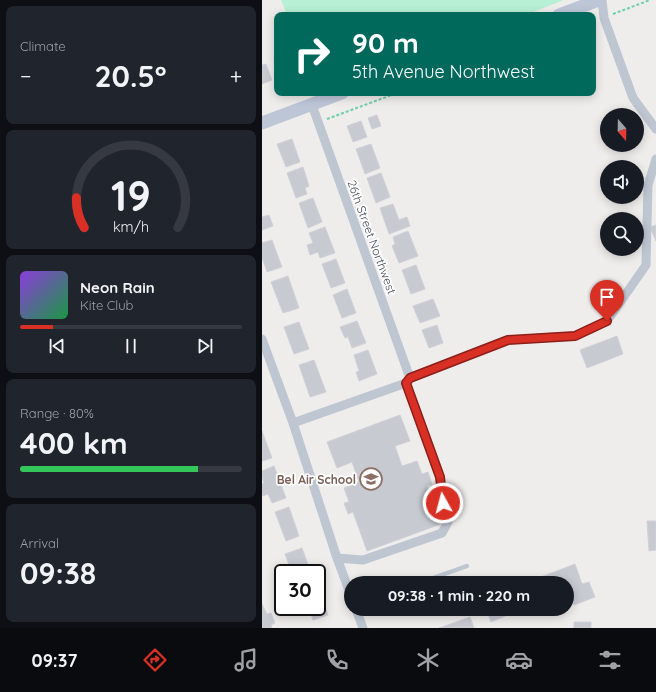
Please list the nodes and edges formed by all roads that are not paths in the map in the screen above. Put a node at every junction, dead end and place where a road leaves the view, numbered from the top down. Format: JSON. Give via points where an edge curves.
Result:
{"nodes":[{"id":1,"x":601,"y":0,"type":"edge"},
{"id":2,"x":567,"y":12,"type":"edge"},
{"id":3,"x":334,"y":96,"type":"edge"},
{"id":4,"x":312,"y":105,"type":"junction"},
{"id":5,"x":262,"y":123,"type":"edge"},
{"id":6,"x":656,"y":130,"type":"edge"},
{"id":7,"x":656,"y":159,"type":"edge"},
{"id":8,"x":262,"y":339,"type":"edge"},
{"id":9,"x":408,"y":380,"type":"junction"},
{"id":10,"x":292,"y":423,"type":"junction"},
{"id":11,"x":337,"y":558,"type":"junction"},
{"id":12,"x":467,"y":566,"type":"dead end"},
{"id":13,"x":439,"y":576,"type":"edge"},
{"id":14,"x":344,"y":577,"type":"edge"},
{"id":15,"x":359,"y":616,"type":"edge"},
{"id":16,"x":363,"y":628,"type":"edge"}],
"edges":[{"from":1,"to":2,"type":"main road"},
{"from":1,"to":6,"type":"street","via":[[604,18],[633,98]]},
{"from":3,"to":4,"type":"main road"},
{"from":4,"to":5,"type":"main road"},
{"from":4,"to":9,"type":"street","name":"26th Street Northwest"},
{"from":7,"to":9,"type":"street","via":[[648,185],[646,265],[607,321],[575,336],[508,340]]},
{"from":8,"to":10,"type":"street"},
{"from":9,"to":10,"type":"street"},
{"from":9,"to":11,"type":"street","name":"26th Street Northwest","via":[[440,477],[448,522],[442,533],[363,560]]},
{"from":10,"to":11,"type":"street"},
{"from":11,"to":14,"type":"street"},
{"from":12,"to":13,"type":"lane"},
{"from":15,"to":16,"type":"street"}]}
